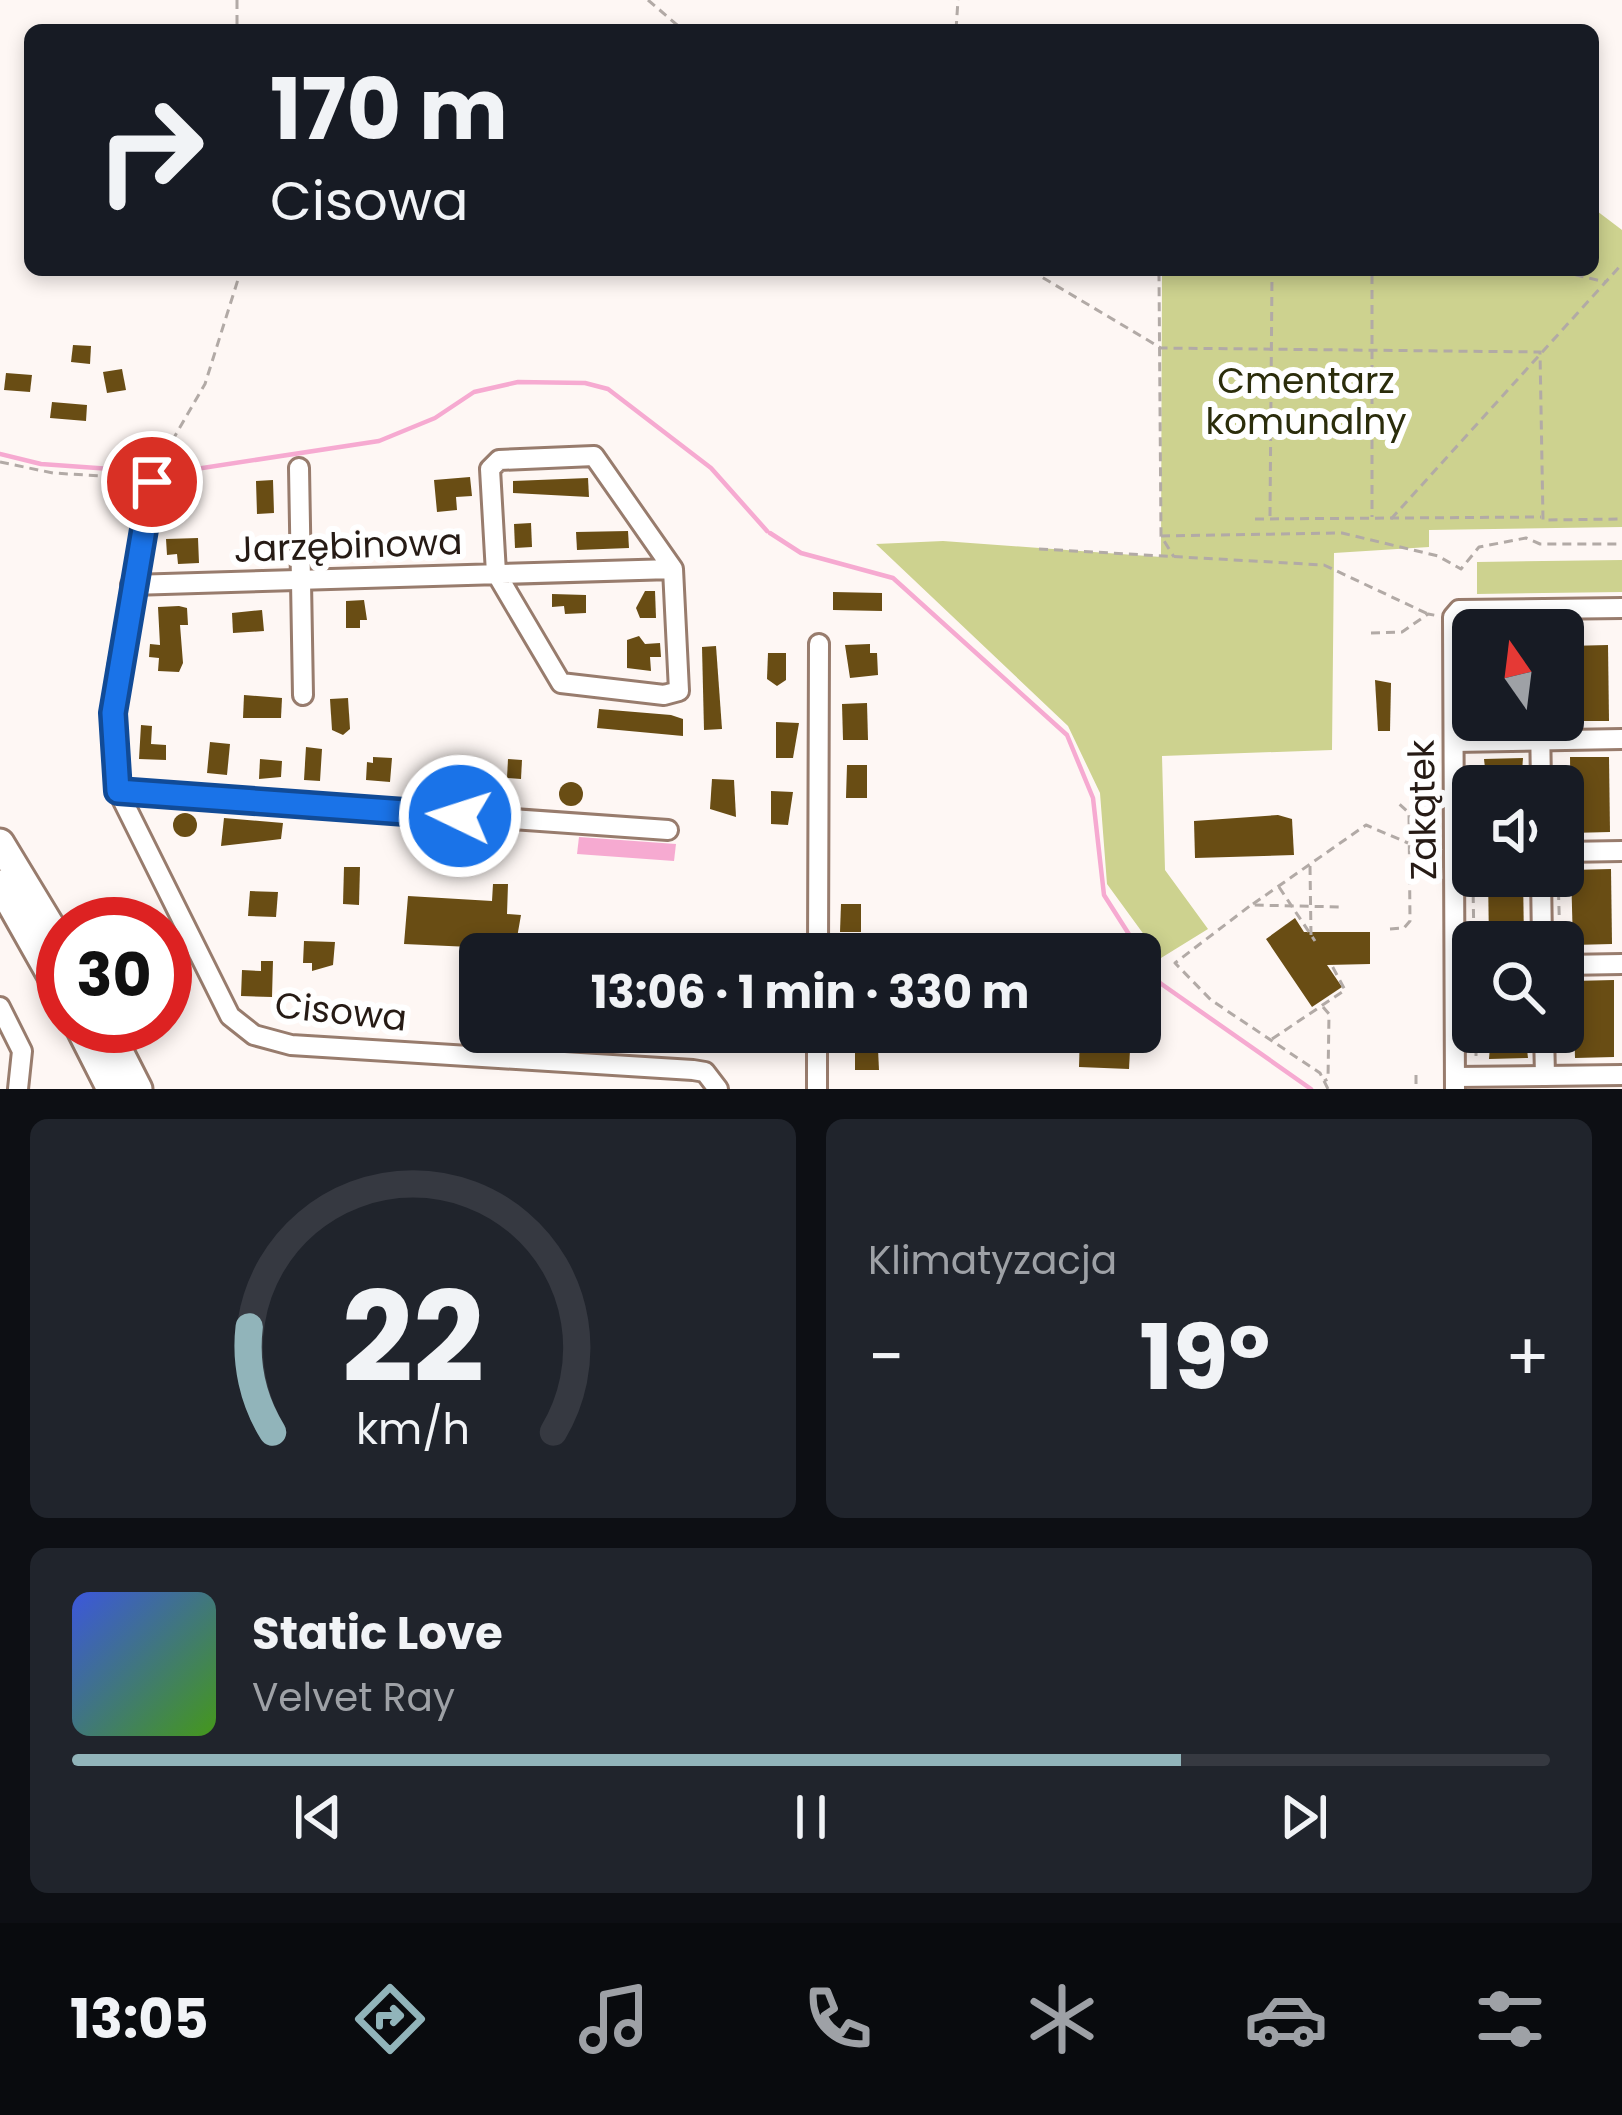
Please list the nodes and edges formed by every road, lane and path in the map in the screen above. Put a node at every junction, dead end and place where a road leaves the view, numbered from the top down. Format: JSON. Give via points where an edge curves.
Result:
{"nodes":[{"id":1,"x":648,"y":0,"type":"edge"},
{"id":2,"x":675,"y":24,"type":"edge"},
{"id":3,"x":1622,"y":264,"type":"edge"},
{"id":4,"x":240,"y":276,"type":"edge"},
{"id":5,"x":1040,"y":276,"type":"edge"},
{"id":6,"x":1159,"y":276,"type":"edge"},
{"id":7,"x":1272,"y":276,"type":"edge"},
{"id":8,"x":1372,"y":276,"type":"edge"},
{"id":9,"x":1580,"y":276,"type":"edge"},
{"id":10,"x":1605,"y":282,"type":"junction"},
{"id":11,"x":1161,"y":349,"type":"junction"},
{"id":12,"x":1270,"y":350,"type":"junction"},
{"id":13,"x":1372,"y":350,"type":"junction"},
{"id":14,"x":1540,"y":352,"type":"junction"},
{"id":15,"x":0,"y":462,"type":"edge"},
{"id":16,"x":299,"y":468,"type":"dead end"},
{"id":17,"x":152,"y":482,"type":"junction"},
{"id":18,"x":1543,"y":517,"type":"junction"},
{"id":19,"x":1270,"y":518,"type":"junction"},
{"id":20,"x":1255,"y":519,"type":"dead end"},
{"id":21,"x":1372,"y":519,"type":"junction"},
{"id":22,"x":1391,"y":519,"type":"junction"},
{"id":23,"x":1622,"y":519,"type":"edge"},
{"id":24,"x":1161,"y":536,"type":"junction"},
{"id":25,"x":1622,"y":544,"type":"edge"},
{"id":26,"x":1039,"y":549,"type":"dead end"},
{"id":27,"x":1175,"y":558,"type":"junction"},
{"id":28,"x":673,"y":569,"type":"junction"},
{"id":29,"x":496,"y":573,"type":"junction"},
{"id":30,"x":301,"y":580,"type":"junction"},
{"id":31,"x":131,"y":585,"type":"junction"},
{"id":32,"x":1622,"y":608,"type":"edge"},
{"id":33,"x":1584,"y":613,"type":"edge"},
{"id":34,"x":1428,"y":614,"type":"junction"},
{"id":35,"x":1452,"y":617,"type":"edge"},
{"id":36,"x":1371,"y":633,"type":"dead end"},
{"id":37,"x":819,"y":644,"type":"dead end"},
{"id":38,"x":303,"y":695,"type":"dead end"},
{"id":39,"x":1584,"y":735,"type":"edge"},
{"id":40,"x":1622,"y":739,"type":"edge"},
{"id":41,"x":1468,"y":741,"type":"edge"},
{"id":42,"x":1462,"y":742,"type":"junction"},
{"id":43,"x":1463,"y":765,"type":"edge"},
{"id":44,"x":1463,"y":765,"type":"edge"},
{"id":45,"x":118,"y":791,"type":"junction"},
{"id":46,"x":1396,"y":801,"type":"dead end"},
{"id":47,"x":668,"y":830,"type":"dead end"},
{"id":48,"x":0,"y":843,"type":"edge"},
{"id":49,"x":1408,"y":843,"type":"junction"},
{"id":50,"x":1622,"y":851,"type":"edge"},
{"id":51,"x":1584,"y":852,"type":"edge"},
{"id":52,"x":1310,"y":863,"type":"junction"},
{"id":53,"x":0,"y":884,"type":"edge"},
{"id":54,"x":1278,"y":886,"type":"junction"},
{"id":55,"x":36,"y":902,"type":"edge"},
{"id":56,"x":1251,"y":905,"type":"junction"},
{"id":57,"x":1292,"y":905,"type":"junction"},
{"id":58,"x":1311,"y":907,"type":"junction"},
{"id":59,"x":1342,"y":907,"type":"dead end"},
{"id":60,"x":1390,"y":929,"type":"dead end"},
{"id":61,"x":818,"y":933,"type":"edge"},
{"id":62,"x":36,"y":948,"type":"edge"},
{"id":63,"x":1330,"y":962,"type":"dead end"},
{"id":64,"x":1622,"y":964,"type":"edge"},
{"id":65,"x":1584,"y":965,"type":"edge"},
{"id":66,"x":1322,"y":1005,"type":"junction"},
{"id":67,"x":0,"y":1007,"type":"edge"},
{"id":68,"x":1270,"y":1040,"type":"junction"},
{"id":69,"x":93,"y":1053,"type":"edge"},
{"id":70,"x":120,"y":1053,"type":"edge"},
{"id":71,"x":817,"y":1053,"type":"edge"},
{"id":72,"x":1544,"y":1053,"type":"edge"},
{"id":73,"x":1416,"y":1075,"type":"dead end"},
{"id":74,"x":1545,"y":1076,"type":"junction"},
{"id":75,"x":1622,"y":1076,"type":"edge"},
{"id":76,"x":1324,"y":1081,"type":"junction"},
{"id":77,"x":1463,"y":1081,"type":"edge"},
{"id":78,"x":19,"y":1089,"type":"edge"},
{"id":79,"x":111,"y":1089,"type":"edge"},
{"id":80,"x":138,"y":1089,"type":"edge"},
{"id":81,"x":718,"y":1089,"type":"edge"},
{"id":82,"x":817,"y":1089,"type":"edge"},
{"id":83,"x":1328,"y":1089,"type":"edge"},
{"id":84,"x":1416,"y":1089,"type":"edge"}],
"edges":[{"from":1,"to":2,"type":"path"},
{"from":3,"to":10,"type":"path"},
{"from":4,"to":17,"type":"path","via":[[206,384]]},
{"from":5,"to":11,"type":"path"},
{"from":6,"to":11,"type":"path"},
{"from":7,"to":12,"type":"path"},
{"from":8,"to":13,"type":"path"},
{"from":9,"to":10,"type":"path"},
{"from":10,"to":14,"type":"path"},
{"from":11,"to":12,"type":"path"},
{"from":11,"to":24,"type":"path"},
{"from":12,"to":13,"type":"path"},
{"from":12,"to":19,"type":"path"},
{"from":13,"to":14,"type":"path"},
{"from":13,"to":21,"type":"path"},
{"from":14,"to":18,"type":"path"},
{"from":14,"to":22,"type":"path"},
{"from":15,"to":17,"type":"path"},
{"from":16,"to":30,"type":"street"},
{"from":17,"to":31,"type":"street","name":"Cisowa"},
{"from":18,"to":22,"type":"path"},
{"from":18,"to":23,"type":"path"},
{"from":19,"to":20,"type":"path"},
{"from":19,"to":21,"type":"path"},
{"from":21,"to":22,"type":"path"},
{"from":24,"to":25,"type":"path","via":[[1342,533],[1461,569],[1479,547],[1526,538]]},
{"from":24,"to":27,"type":"path"},
{"from":26,"to":27,"type":"path"},
{"from":27,"to":34,"type":"path","via":[[1324,566]]},
{"from":28,"to":29,"type":"street","name":"Jarzębinowa"},
{"from":28,"to":29,"type":"street","name":"Jarzębinowa","via":[[594,456],[499,460],[490,469]]},
{"from":28,"to":29,"type":"street","name":"Jarzębinowa","via":[[679,691],[664,695],[561,683]]},
{"from":29,"to":30,"type":"street","name":"Jarzębinowa"},
{"from":30,"to":31,"type":"street","name":"Jarzębinowa"},
{"from":30,"to":38,"type":"street"},
{"from":31,"to":45,"type":"street","name":"Cisowa","via":[[113,713]]},
{"from":32,"to":33,"type":"street"},
{"from":34,"to":35,"type":"path"},
{"from":34,"to":36,"type":"path","via":[[1402,632]]},
{"from":37,"to":61,"type":"street"},
{"from":39,"to":40,"type":"street"},
{"from":41,"to":42,"type":"street"},
{"from":42,"to":43,"type":"street","name":"Zakątek"},
{"from":42,"to":44,"type":"path"},
{"from":45,"to":47,"type":"street"},
{"from":45,"to":81,"type":"street","name":"Cisowa","via":[[214,994],[254,1035],[291,1045],[693,1070]]},
{"from":46,"to":49,"type":"path","via":[[1408,809]]},
{"from":48,"to":55,"type":"highway"},
{"from":49,"to":52,"type":"path","via":[[1366,825]]},
{"from":49,"to":60,"type":"path","via":[[1410,921]]},
{"from":50,"to":51,"type":"street"},
{"from":52,"to":54,"type":"path"},
{"from":52,"to":58,"type":"path"},
{"from":53,"to":62,"type":"highway"},
{"from":54,"to":56,"type":"path"},
{"from":54,"to":57,"type":"path"},
{"from":56,"to":57,"type":"path"},
{"from":56,"to":68,"type":"path","via":[[1175,963],[1211,1000]]},
{"from":57,"to":58,"type":"path"},
{"from":57,"to":58,"type":"path","via":[[1313,938]]},
{"from":58,"to":59,"type":"path"},
{"from":63,"to":66,"type":"path","via":[[1345,990]]},
{"from":64,"to":65,"type":"street"},
{"from":66,"to":68,"type":"path"},
{"from":66,"to":76,"type":"path","via":[[1329,1014]]},
{"from":67,"to":78,"type":"street","via":[[22,1051]]},
{"from":68,"to":76,"type":"path"},
{"from":69,"to":79,"type":"highway"},
{"from":70,"to":80,"type":"highway"},
{"from":71,"to":82,"type":"street"},
{"from":72,"to":74,"type":"street"},
{"from":73,"to":84,"type":"path"},
{"from":74,"to":75,"type":"street"},
{"from":74,"to":77,"type":"street"},
{"from":76,"to":83,"type":"path"}]}
